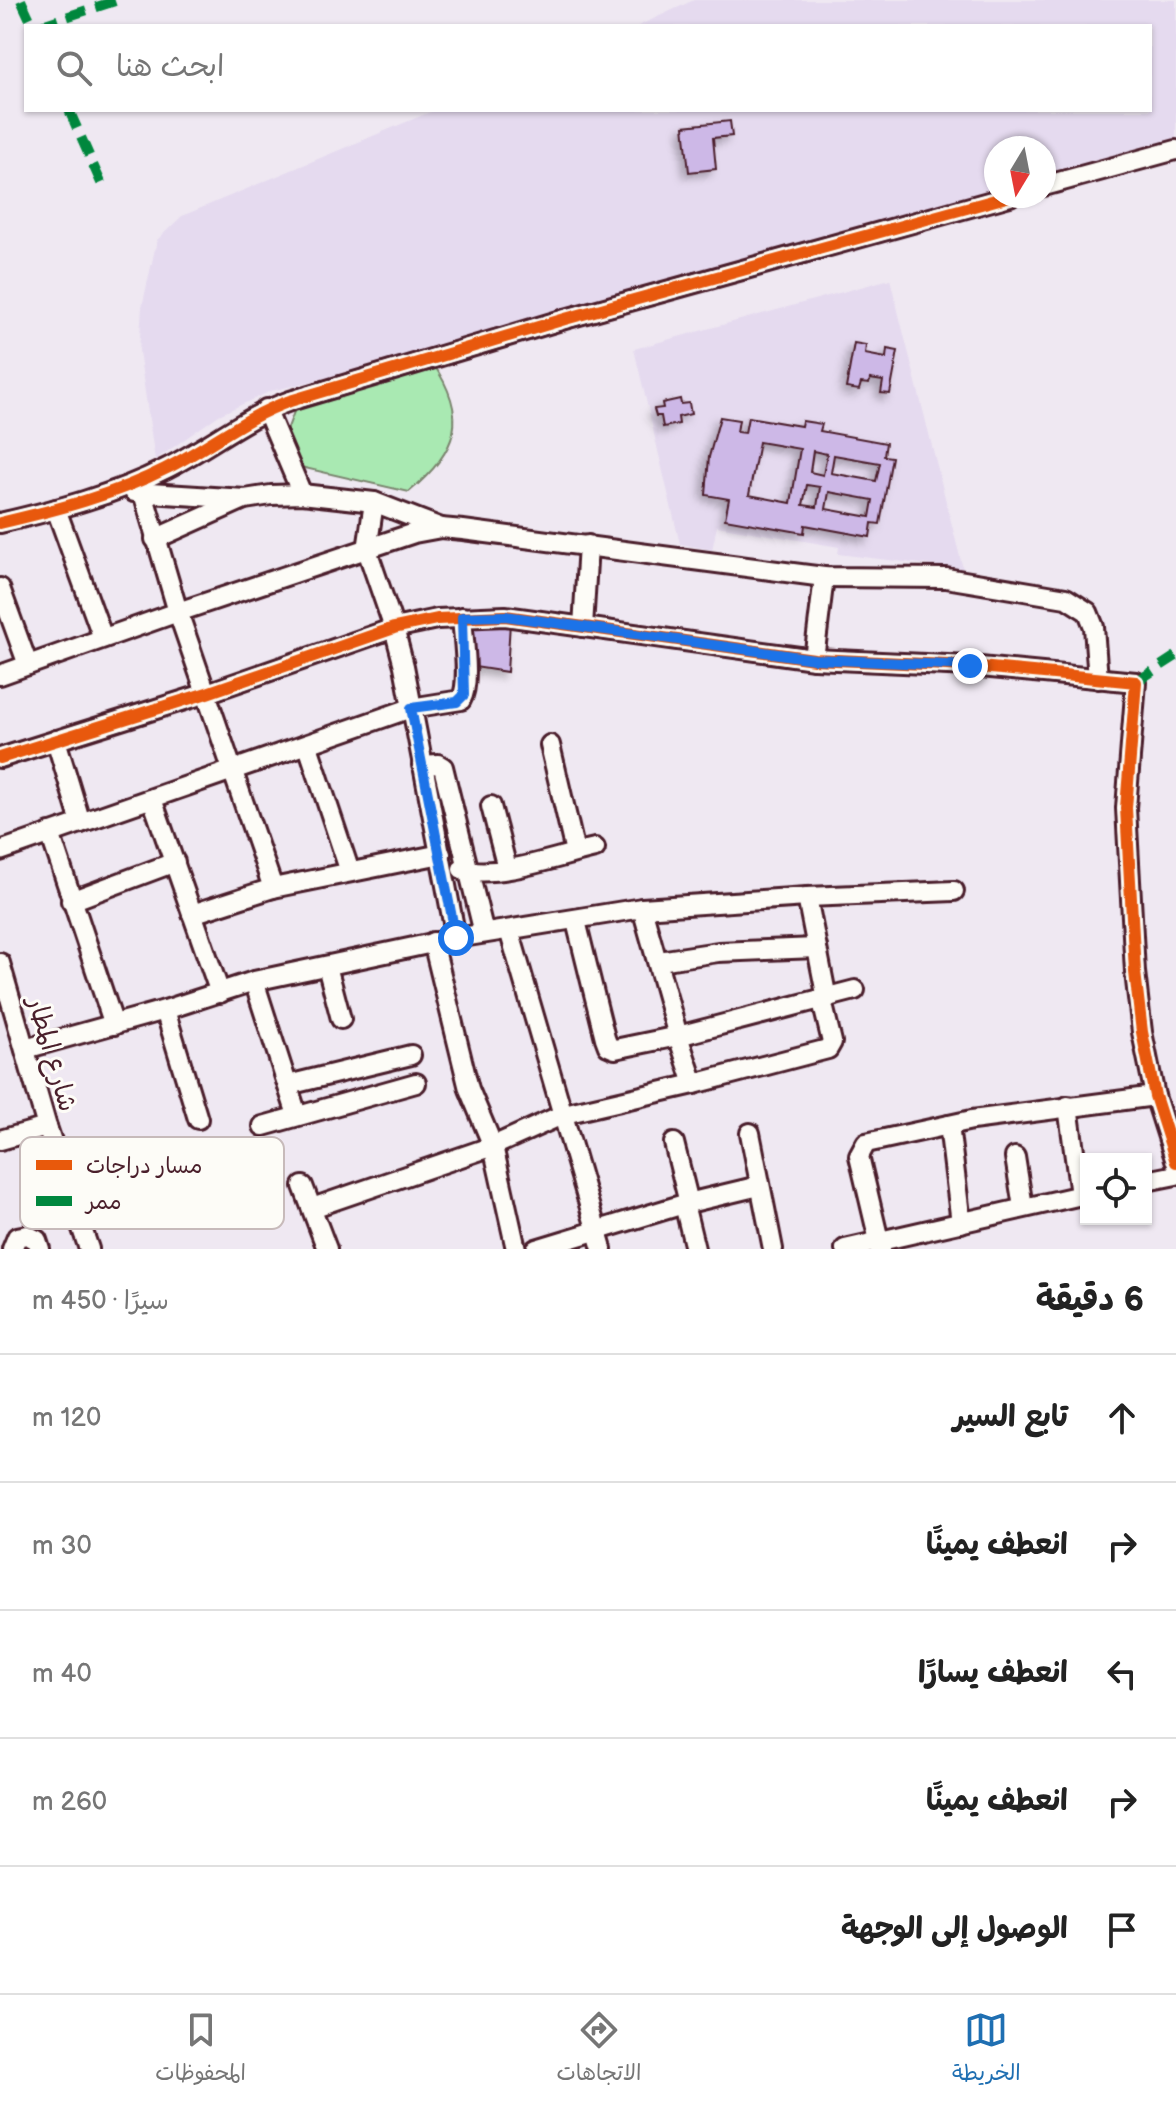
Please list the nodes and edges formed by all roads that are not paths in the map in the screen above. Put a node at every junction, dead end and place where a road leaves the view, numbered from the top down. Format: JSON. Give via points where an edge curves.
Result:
{"nodes":[{"id":1,"x":1176,"y":150,"type":"edge"},
{"id":2,"x":1056,"y":183,"type":"edge"},
{"id":3,"x":984,"y":203,"type":"edge"},
{"id":4,"x":266,"y":409,"type":"junction"},
{"id":5,"x":114,"y":490,"type":"junction"},
{"id":6,"x":143,"y":493,"type":"junction"},
{"id":7,"x":302,"y":494,"type":"junction"},
{"id":8,"x":245,"y":499,"type":"junction"},
{"id":9,"x":374,"y":502,"type":"junction"},
{"id":10,"x":56,"y":509,"type":"junction"},
{"id":11,"x":0,"y":523,"type":"edge"},
{"id":12,"x":441,"y":528,"type":"junction"},
{"id":13,"x":155,"y":539,"type":"junction"},
{"id":14,"x":588,"y":545,"type":"junction"},
{"id":15,"x":367,"y":550,"type":"junction"},
{"id":16,"x":824,"y":577,"type":"junction"},
{"id":17,"x":0,"y":588,"type":"edge"},
{"id":18,"x":178,"y":612,"type":"junction"},
{"id":19,"x":462,"y":617,"type":"junction"},
{"id":20,"x":583,"y":627,"type":"junction"},
{"id":21,"x":394,"y":628,"type":"junction"},
{"id":22,"x":103,"y":638,"type":"junction"},
{"id":23,"x":814,"y":659,"type":"junction"},
{"id":24,"x":28,"y":665,"type":"junction"},
{"id":25,"x":0,"y":675,"type":"edge"},
{"id":26,"x":1098,"y":679,"type":"junction"},
{"id":27,"x":207,"y":693,"type":"junction"},
{"id":28,"x":411,"y":708,"type":"junction"},
{"id":29,"x":56,"y":740,"type":"junction"},
{"id":30,"x":550,"y":745,"type":"dead end"},
{"id":31,"x":308,"y":746,"type":"junction"},
{"id":32,"x":0,"y":758,"type":"edge"},
{"id":33,"x":422,"y":765,"type":"junction"},
{"id":34,"x":232,"y":770,"type":"junction"},
{"id":35,"x":152,"y":799,"type":"junction"},
{"id":36,"x":491,"y":806,"type":"dead end"},
{"id":37,"x":81,"y":823,"type":"junction"},
{"id":38,"x":50,"y":833,"type":"junction"},
{"id":39,"x":595,"y":848,"type":"dead end"},
{"id":40,"x":0,"y":851,"type":"edge"},
{"id":41,"x":575,"y":852,"type":"junction"},
{"id":42,"x":442,"y":859,"type":"junction"},
{"id":43,"x":175,"y":862,"type":"junction"},
{"id":44,"x":507,"y":868,"type":"junction"},
{"id":45,"x":470,"y":871,"type":"junction"},
{"id":46,"x":350,"y":872,"type":"junction"},
{"id":47,"x":273,"y":888,"type":"junction"},
{"id":48,"x":954,"y":891,"type":"dead end"},
{"id":49,"x":807,"y":897,"type":"junction"},
{"id":50,"x":71,"y":901,"type":"junction"},
{"id":51,"x":642,"y":908,"type":"junction"},
{"id":52,"x":192,"y":914,"type":"junction"},
{"id":53,"x":576,"y":921,"type":"junction"},
{"id":54,"x":509,"y":930,"type":"junction"},
{"id":55,"x":484,"y":933,"type":"junction"},
{"id":56,"x":456,"y":938,"type":"junction"},
{"id":57,"x":433,"y":942,"type":"junction"},
{"id":58,"x":817,"y":948,"type":"junction"},
{"id":59,"x":659,"y":961,"type":"junction"},
{"id":60,"x":0,"y":963,"type":"edge"},
{"id":61,"x":327,"y":966,"type":"junction"},
{"id":62,"x":254,"y":981,"type":"junction"},
{"id":63,"x":855,"y":990,"type":"dead end"},
{"id":64,"x":220,"y":993,"type":"junction"},
{"id":65,"x":824,"y":1000,"type":"junction"},
{"id":66,"x":165,"y":1010,"type":"junction"},
{"id":67,"x":341,"y":1019,"type":"dead end"},
{"id":68,"x":114,"y":1025,"type":"junction"},
{"id":69,"x":678,"y":1036,"type":"junction"},
{"id":70,"x":25,"y":1049,"type":"junction"},
{"id":71,"x":411,"y":1055,"type":"dead end"},
{"id":72,"x":416,"y":1083,"type":"dead end"},
{"id":73,"x":694,"y":1084,"type":"junction"},
{"id":74,"x":288,"y":1085,"type":"junction"},
{"id":75,"x":1155,"y":1096,"type":"junction"},
{"id":76,"x":1068,"y":1106,"type":"junction"},
{"id":77,"x":564,"y":1114,"type":"junction"},
{"id":78,"x":297,"y":1115,"type":"junction"},
{"id":79,"x":198,"y":1119,"type":"dead end"},
{"id":80,"x":949,"y":1125,"type":"junction"},
{"id":81,"x":263,"y":1126,"type":"dead end"},
{"id":82,"x":47,"y":1127,"type":"junction"},
{"id":83,"x":750,"y":1133,"type":"dead end"},
{"id":84,"x":50,"y":1137,"type":"edge"},
{"id":85,"x":0,"y":1140,"type":"edge"},
{"id":86,"x":674,"y":1143,"type":"dead end"},
{"id":87,"x":493,"y":1146,"type":"junction"},
{"id":88,"x":1015,"y":1157,"type":"dead end"},
{"id":89,"x":1176,"y":1162,"type":"edge"},
{"id":90,"x":1176,"y":1175,"type":"edge"},
{"id":91,"x":1080,"y":1176,"type":"edge"},
{"id":92,"x":1152,"y":1180,"type":"edge"},
{"id":93,"x":303,"y":1186,"type":"dead end"},
{"id":94,"x":759,"y":1186,"type":"junction"},
{"id":95,"x":1080,"y":1195,"type":"edge"},
{"id":96,"x":686,"y":1203,"type":"junction"},
{"id":97,"x":1023,"y":1207,"type":"junction"},
{"id":98,"x":312,"y":1208,"type":"junction"},
{"id":99,"x":961,"y":1223,"type":"junction"},
{"id":100,"x":82,"y":1229,"type":"edge"},
{"id":101,"x":598,"y":1229,"type":"junction"},
{"id":102,"x":880,"y":1245,"type":"edge"},
{"id":103,"x":509,"y":1247,"type":"edge"},
{"id":104,"x":12,"y":1249,"type":"edge"},
{"id":105,"x":40,"y":1249,"type":"edge"},
{"id":106,"x":89,"y":1249,"type":"edge"},
{"id":107,"x":327,"y":1249,"type":"edge"},
{"id":108,"x":536,"y":1249,"type":"edge"},
{"id":109,"x":602,"y":1249,"type":"edge"},
{"id":110,"x":695,"y":1249,"type":"edge"},
{"id":111,"x":773,"y":1249,"type":"edge"},
{"id":112,"x":845,"y":1249,"type":"edge"}],
"edges":[{"from":1,"to":2,"type":"street"},
{"from":3,"to":4,"type":"street","via":[[565,319]]},
{"from":4,"to":5,"type":"street","via":[[166,469]]},
{"from":4,"to":7,"type":"street"},
{"from":5,"to":6,"type":"street"},
{"from":5,"to":10,"type":"street"},
{"from":6,"to":8,"type":"street"},
{"from":6,"to":13,"type":"street"},
{"from":7,"to":8,"type":"street"},
{"from":7,"to":9,"type":"street"},
{"from":8,"to":13,"type":"street"},
{"from":9,"to":12,"type":"street"},
{"from":9,"to":15,"type":"street"},
{"from":10,"to":11,"type":"street"},
{"from":10,"to":22,"type":"street"},
{"from":12,"to":14,"type":"street"},
{"from":12,"to":15,"type":"street"},
{"from":13,"to":18,"type":"street"},
{"from":14,"to":16,"type":"street"},
{"from":14,"to":20,"type":"street"},
{"from":15,"to":18,"type":"street"},
{"from":15,"to":21,"type":"street"},
{"from":16,"to":23,"type":"street"},
{"from":16,"to":26,"type":"street","via":[[946,578],[1066,598],[1088,612],[1094,627]]},
{"from":17,"to":24,"type":"street"},
{"from":18,"to":22,"type":"street"},
{"from":18,"to":27,"type":"street"},
{"from":19,"to":20,"type":"street","via":[[505,616]]},
{"from":19,"to":21,"type":"street"},
{"from":19,"to":28,"type":"street","via":[[464,695],[457,702]]},
{"from":20,"to":23,"type":"street"},
{"from":21,"to":27,"type":"street"},
{"from":21,"to":28,"type":"street"},
{"from":22,"to":24,"type":"street"},
{"from":23,"to":26,"type":"street"},
{"from":24,"to":25,"type":"street"},
{"from":26,"to":75,"type":"street","via":[[1136,682],[1127,857],[1142,1032]]},
{"from":27,"to":29,"type":"street"},
{"from":27,"to":34,"type":"street"},
{"from":28,"to":31,"type":"street"},
{"from":28,"to":33,"type":"street"},
{"from":29,"to":32,"type":"street"},
{"from":29,"to":37,"type":"street"},
{"from":30,"to":41,"type":"street"},
{"from":31,"to":34,"type":"street"},
{"from":31,"to":46,"type":"street"},
{"from":33,"to":42,"type":"street"},
{"from":33,"to":45,"type":"street","via":[[443,767]]},
{"from":34,"to":35,"type":"street"},
{"from":34,"to":47,"type":"street"},
{"from":35,"to":37,"type":"street"},
{"from":35,"to":43,"type":"street"},
{"from":36,"to":44,"type":"street"},
{"from":37,"to":38,"type":"street"},
{"from":38,"to":40,"type":"street"},
{"from":38,"to":50,"type":"street"},
{"from":39,"to":41,"type":"street"},
{"from":41,"to":44,"type":"street"},
{"from":42,"to":45,"type":"street"},
{"from":42,"to":46,"type":"street"},
{"from":42,"to":56,"type":"street"},
{"from":43,"to":50,"type":"street"},
{"from":43,"to":52,"type":"street"},
{"from":44,"to":45,"type":"street"},
{"from":45,"to":55,"type":"street"},
{"from":46,"to":47,"type":"street"},
{"from":47,"to":52,"type":"street"},
{"from":48,"to":49,"type":"street"},
{"from":49,"to":51,"type":"street"},
{"from":49,"to":58,"type":"street"},
{"from":50,"to":68,"type":"street"},
{"from":51,"to":53,"type":"street"},
{"from":51,"to":59,"type":"street"},
{"from":52,"to":64,"type":"street"},
{"from":53,"to":54,"type":"street"},
{"from":53,"to":69,"type":"street","via":[[608,1046]]},
{"from":54,"to":55,"type":"street"},
{"from":54,"to":77,"type":"street"},
{"from":55,"to":56,"type":"street"},
{"from":56,"to":57,"type":"street"},
{"from":57,"to":61,"type":"street"},
{"from":57,"to":87,"type":"street","via":[[469,1089]]},
{"from":58,"to":59,"type":"street","via":[[718,952]]},
{"from":58,"to":65,"type":"street"},
{"from":59,"to":69,"type":"street"},
{"from":60,"to":70,"type":"street","name":"شارع المطار"},
{"from":61,"to":62,"type":"street"},
{"from":61,"to":67,"type":"street"},
{"from":62,"to":64,"type":"street"},
{"from":62,"to":74,"type":"street"},
{"from":63,"to":65,"type":"street"},
{"from":64,"to":66,"type":"street"},
{"from":65,"to":69,"type":"street"},
{"from":65,"to":73,"type":"street","via":[[832,1042],[828,1049]]},
{"from":66,"to":68,"type":"street"},
{"from":66,"to":79,"type":"street"},
{"from":68,"to":70,"type":"street"},
{"from":69,"to":73,"type":"street"},
{"from":70,"to":82,"type":"street","name":"شارع المطار"},
{"from":71,"to":74,"type":"street"},
{"from":72,"to":78,"type":"street"},
{"from":73,"to":77,"type":"street"},
{"from":74,"to":78,"type":"street"},
{"from":75,"to":76,"type":"street"},
{"from":75,"to":89,"type":"street"},
{"from":76,"to":80,"type":"street"},
{"from":76,"to":91,"type":"street"},
{"from":77,"to":87,"type":"street"},
{"from":77,"to":101,"type":"street"},
{"from":78,"to":81,"type":"street"},
{"from":80,"to":99,"type":"street"},
{"from":80,"to":102,"type":"street","via":[[866,1143],[860,1149]]},
{"from":82,"to":84,"type":"street","name":"شارع المطار"},
{"from":82,"to":85,"type":"street"},
{"from":83,"to":94,"type":"street"},
{"from":86,"to":96,"type":"street"},
{"from":87,"to":98,"type":"street"},
{"from":87,"to":103,"type":"street"},
{"from":88,"to":97,"type":"street"},
{"from":90,"to":92,"type":"street"},
{"from":93,"to":98,"type":"street"},
{"from":94,"to":96,"type":"street"},
{"from":94,"to":111,"type":"street"},
{"from":95,"to":97,"type":"street"},
{"from":96,"to":101,"type":"street"},
{"from":96,"to":110,"type":"street"},
{"from":97,"to":99,"type":"street"},
{"from":98,"to":107,"type":"street"},
{"from":99,"to":102,"type":"street"},
{"from":100,"to":106,"type":"street","name":"شارع المطار"},
{"from":101,"to":108,"type":"street"},
{"from":101,"to":109,"type":"street"},
{"from":102,"to":112,"type":"street"},
{"from":104,"to":105,"type":"street","via":[[17,1237],[27,1235]]}]}
